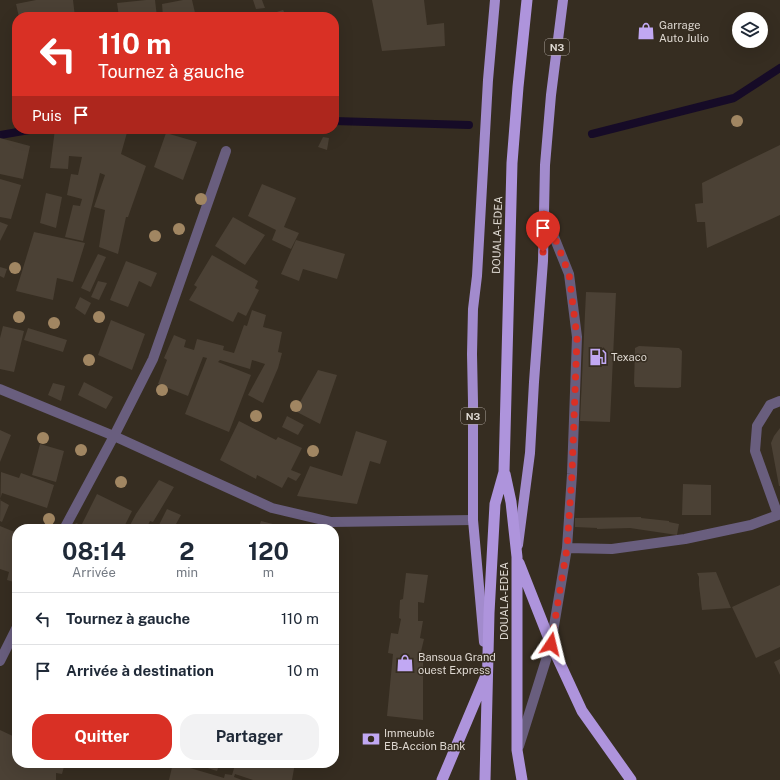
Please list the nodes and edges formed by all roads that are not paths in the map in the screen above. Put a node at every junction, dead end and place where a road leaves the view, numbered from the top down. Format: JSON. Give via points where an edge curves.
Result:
{"nodes":[{"id":1,"x":495,"y":0,"type":"edge"},
{"id":2,"x":527,"y":0,"type":"edge"},
{"id":3,"x":563,"y":0,"type":"edge"},
{"id":4,"x":226,"y":151,"type":"dead end"},
{"id":5,"x":544,"y":210,"type":"junction"},
{"id":6,"x":0,"y":389,"type":"edge"},
{"id":7,"x":780,"y":401,"type":"edge"},
{"id":8,"x":114,"y":436,"type":"junction"},
{"id":9,"x":504,"y":472,"type":"junction"},
{"id":10,"x":779,"y":517,"type":"edge"},
{"id":11,"x":473,"y":520,"type":"junction"},
{"id":12,"x":67,"y":524,"type":"edge"},
{"id":13,"x":567,"y":548,"type":"junction"},
{"id":14,"x":517,"y":557,"type":"junction"},
{"id":15,"x":12,"y":637,"type":"edge"},
{"id":16,"x":551,"y":644,"type":"junction"},
{"id":17,"x":0,"y":661,"type":"edge"},
{"id":18,"x":487,"y":672,"type":"junction"},
{"id":19,"x":517,"y":750,"type":"junction"},
{"id":20,"x":442,"y":780,"type":"edge"},
{"id":21,"x":485,"y":780,"type":"edge"},
{"id":22,"x":522,"y":780,"type":"edge"},
{"id":23,"x":631,"y":780,"type":"edge"}],
"edges":[{"from":1,"to":11,"type":"main road","number":"N3","via":[[473,309]]},
{"from":2,"to":9,"type":"highway","name":"DOUALA-EDEA","number":"N3","via":[[512,163]]},
{"from":3,"to":5,"type":"main road","number":"N3","via":[[551,95]]},
{"from":4,"to":8,"type":"street","via":[[153,359]]},
{"from":5,"to":13,"type":"street","via":[[569,274],[577,337]]},
{"from":5,"to":14,"type":"main road","number":"N3","via":[[530,453]]},
{"from":6,"to":8,"type":"street"},
{"from":7,"to":10,"type":"street","via":[[770,406],[757,426],[755,451]]},
{"from":8,"to":11,"type":"street","via":[[272,508],[331,522]]},
{"from":8,"to":12,"type":"street"},
{"from":9,"to":14,"type":"highway","name":"DOUALA-EDEA","number":"N3","via":[[511,502]]},
{"from":9,"to":18,"type":"highway","name":"DOUALA-EDEA","number":"N3","via":[[495,504]]},
{"from":10,"to":13,"type":"street","via":[[685,540],[612,549]]},
{"from":11,"to":18,"type":"main road","number":"N3"},
{"from":13,"to":16,"type":"street"},
{"from":14,"to":16,"type":"highway"},
{"from":14,"to":19,"type":"highway","name":"DOUALA-EDEA","number":"N3"},
{"from":15,"to":17,"type":"street"},
{"from":16,"to":19,"type":"street"},
{"from":16,"to":23,"type":"highway","via":[[582,711]]},
{"from":18,"to":20,"type":"highway"},
{"from":18,"to":21,"type":"highway","name":"DOUALA-EDEA","number":"N3"},
{"from":19,"to":22,"type":"highway","name":"DOUALA-EDEA","number":"N3"}]}
